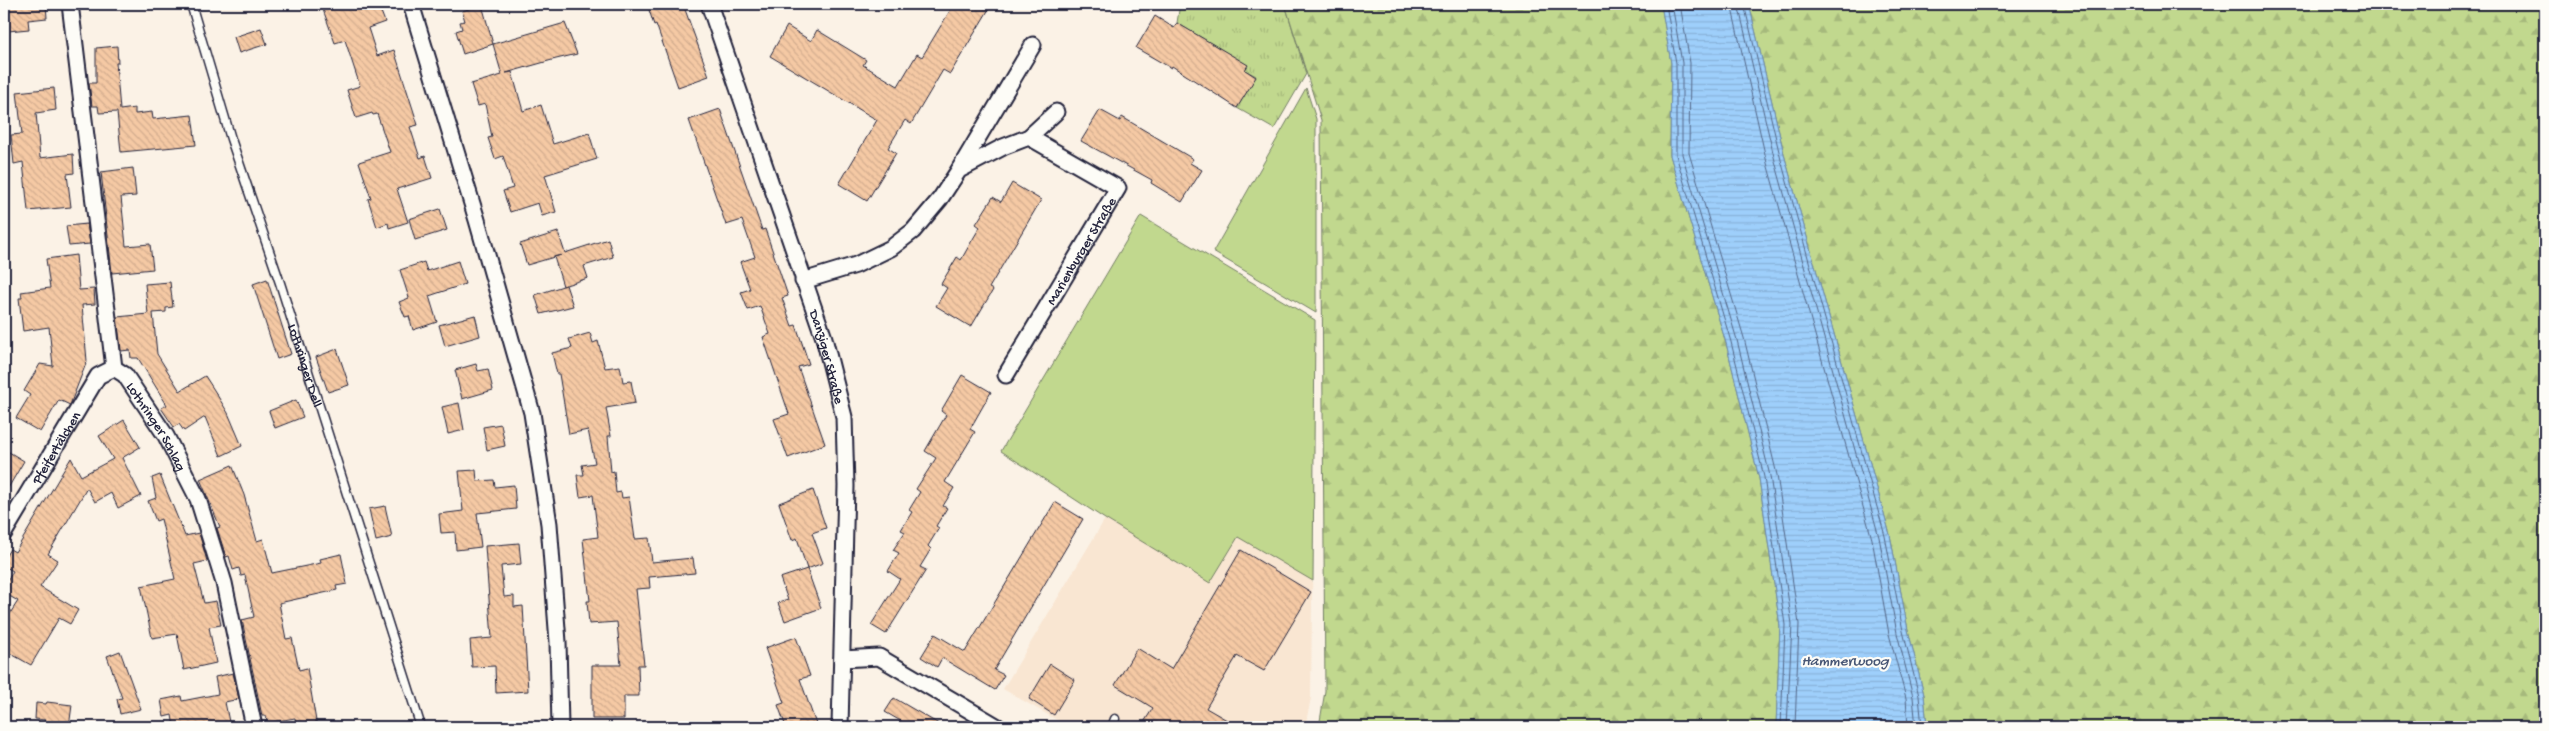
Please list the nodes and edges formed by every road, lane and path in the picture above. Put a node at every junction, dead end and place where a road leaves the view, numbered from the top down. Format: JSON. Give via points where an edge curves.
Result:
{"nodes":[{"id":1,"x":70,"y":4,"type":"edge"},
{"id":2,"x":190,"y":4,"type":"edge"},
{"id":3,"x":411,"y":4,"type":"edge"},
{"id":4,"x":709,"y":4,"type":"edge"},
{"id":5,"x":1033,"y":45,"type":"dead end"},
{"id":6,"x":1056,"y":112,"type":"dead end"},
{"id":7,"x":1029,"y":137,"type":"junction"},
{"id":8,"x":959,"y":170,"type":"junction"},
{"id":9,"x":803,"y":281,"type":"junction"},
{"id":10,"x":114,"y":368,"type":"junction"},
{"id":11,"x":1006,"y":375,"type":"dead end"},
{"id":12,"x":4,"y":533,"type":"edge"},
{"id":13,"x":842,"y":659,"type":"junction"},
{"id":14,"x":1115,"y":719,"type":"dead end"},
{"id":15,"x":254,"y":727,"type":"edge"},
{"id":16,"x":421,"y":727,"type":"edge"},
{"id":17,"x":560,"y":727,"type":"edge"},
{"id":18,"x":840,"y":727,"type":"edge"},
{"id":19,"x":998,"y":727,"type":"edge"},
{"id":20,"x":1112,"y":727,"type":"edge"}],
"edges":[{"from":1,"to":10,"type":"street"},
{"from":2,"to":16,"type":"lane","name":"Lothringer Dell"},
{"from":3,"to":17,"type":"street","via":[[532,413],[549,524],[558,642]]},
{"from":4,"to":9,"type":"street","name":"Danziger Straße"},
{"from":5,"to":8,"type":"street"},
{"from":6,"to":7,"type":"street"},
{"from":7,"to":8,"type":"street"},
{"from":7,"to":11,"type":"street","name":"Marienburger Straße","via":[[1118,188]]},
{"from":8,"to":9,"type":"street","via":[[913,232],[891,248],[856,265]]},
{"from":9,"to":13,"type":"street","name":"Danziger Straße","via":[[824,338],[844,417],[846,486]]},
{"from":10,"to":12,"type":"street","name":"Pfeifertälchen","via":[[98,376]]},
{"from":10,"to":15,"type":"street","name":"Lothringer Schlag","via":[[125,376],[166,436],[198,499],[224,583]]},
{"from":13,"to":18,"type":"street","name":"Danziger Straße"},
{"from":13,"to":19,"type":"street","via":[[879,657]]},
{"from":14,"to":20,"type":"lane"}]}
